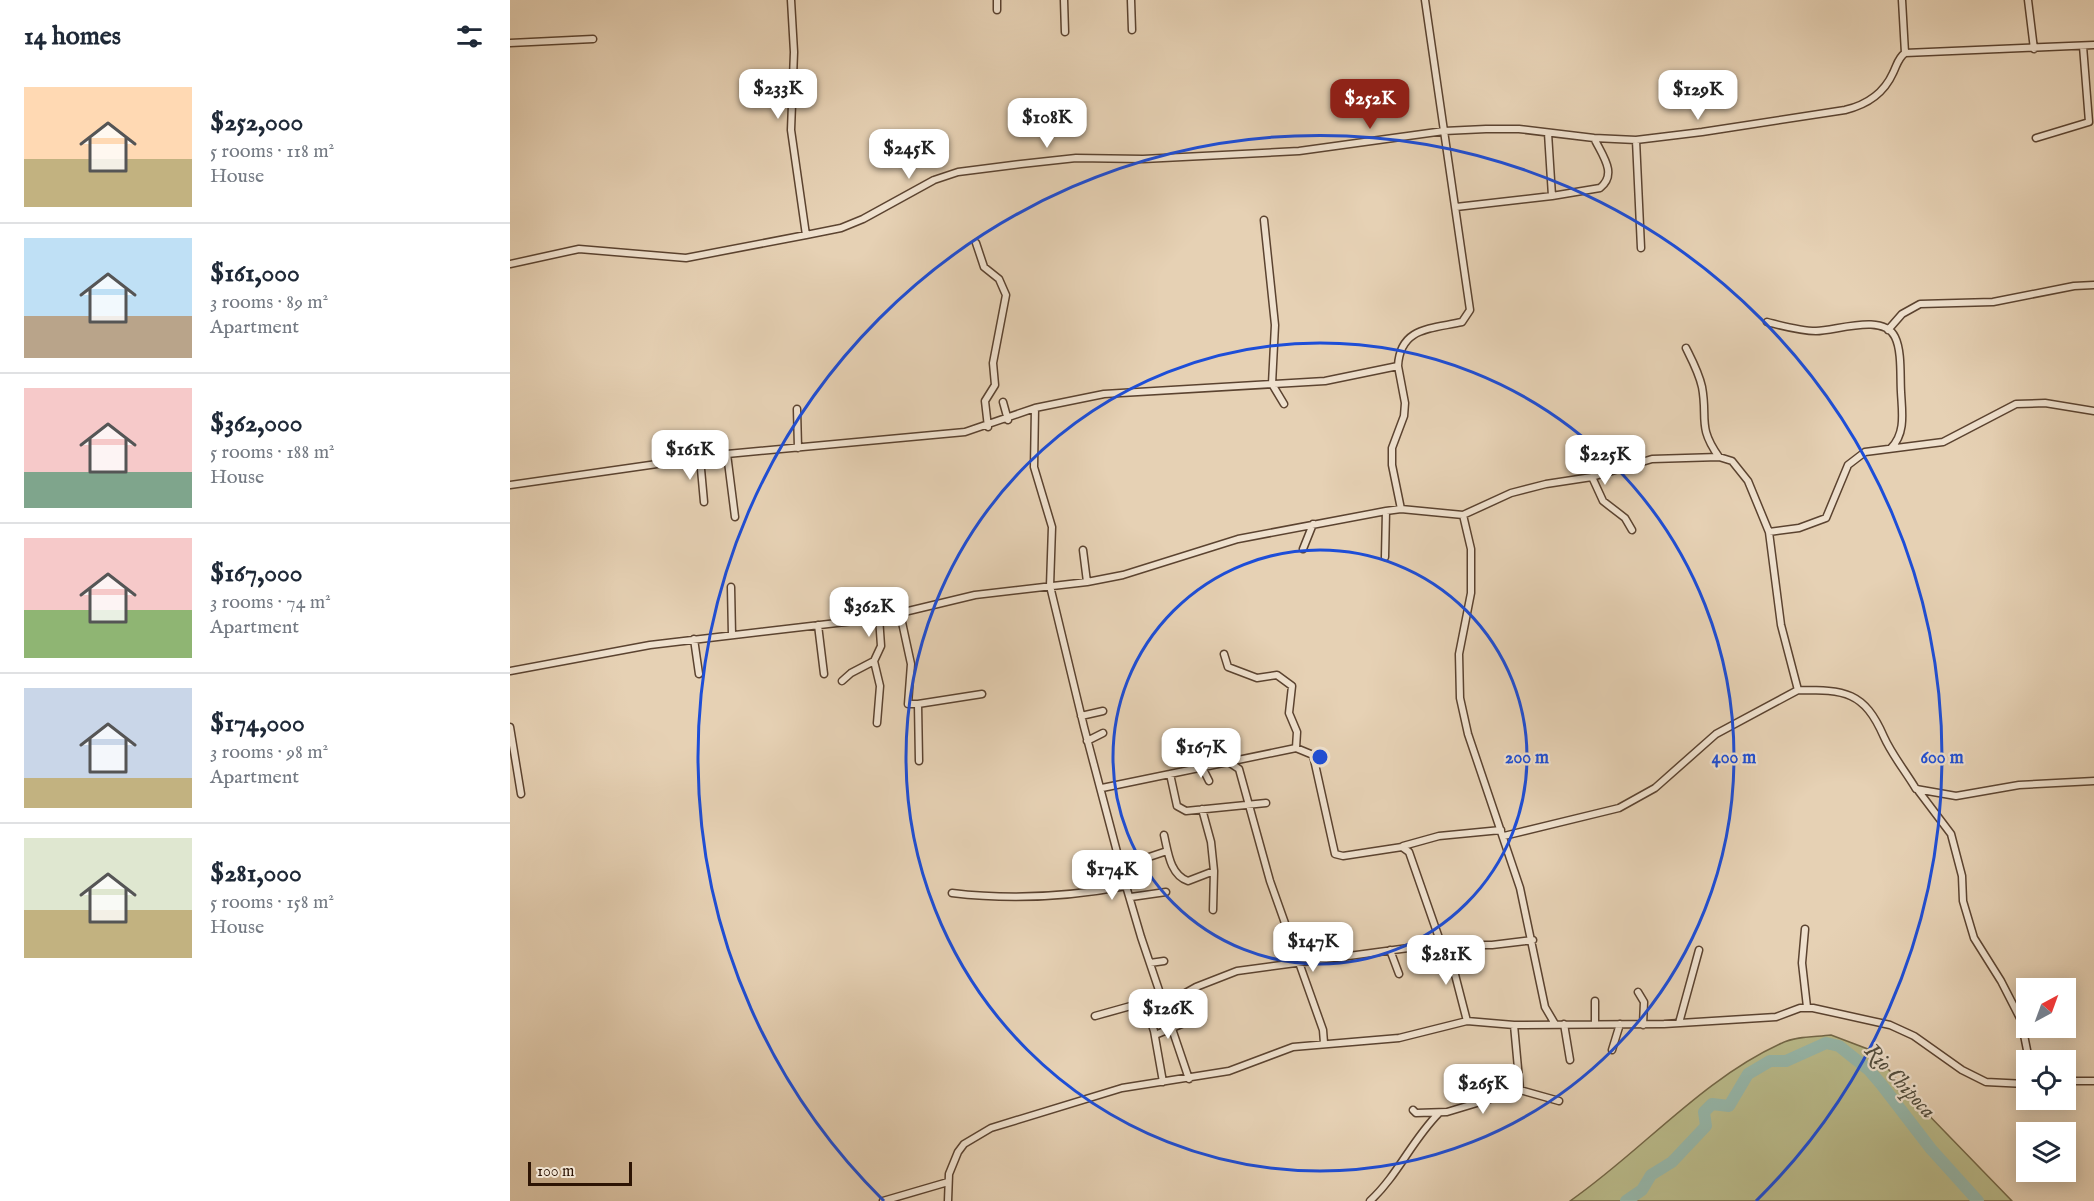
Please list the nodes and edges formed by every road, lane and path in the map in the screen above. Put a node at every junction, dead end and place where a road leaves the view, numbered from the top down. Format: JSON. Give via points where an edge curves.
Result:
{"nodes":[{"id":1,"x":791,"y":0,"type":"edge"},
{"id":2,"x":997,"y":0,"type":"edge"},
{"id":3,"x":1064,"y":0,"type":"edge"},
{"id":4,"x":1131,"y":0,"type":"edge"},
{"id":5,"x":1425,"y":0,"type":"edge"},
{"id":6,"x":1902,"y":0,"type":"edge"},
{"id":7,"x":2028,"y":0,"type":"edge"},
{"id":8,"x":997,"y":10,"type":"dead end"},
{"id":9,"x":1132,"y":30,"type":"dead end"},
{"id":10,"x":1065,"y":32,"type":"dead end"},
{"id":11,"x":593,"y":39,"type":"dead end"},
{"id":12,"x":510,"y":43,"type":"edge"},
{"id":13,"x":2094,"y":45,"type":"edge"},
{"id":14,"x":2083,"y":46,"type":"junction"},
{"id":15,"x":2034,"y":49,"type":"junction"},
{"id":16,"x":1905,"y":53,"type":"junction"},
{"id":17,"x":1444,"y":131,"type":"junction"},
{"id":18,"x":1548,"y":133,"type":"junction"},
{"id":19,"x":1594,"y":138,"type":"junction"},
{"id":20,"x":2036,"y":138,"type":"dead end"},
{"id":21,"x":1636,"y":140,"type":"junction"},
{"id":22,"x":1552,"y":196,"type":"junction"},
{"id":23,"x":1456,"y":207,"type":"junction"},
{"id":24,"x":1264,"y":220,"type":"dead end"},
{"id":25,"x":806,"y":235,"type":"junction"},
{"id":26,"x":976,"y":243,"type":"dead end"},
{"id":27,"x":1641,"y":248,"type":"dead end"},
{"id":28,"x":510,"y":264,"type":"edge"},
{"id":29,"x":2094,"y":285,"type":"edge"},
{"id":30,"x":1767,"y":322,"type":"dead end"},
{"id":31,"x":1888,"y":330,"type":"junction"},
{"id":32,"x":1686,"y":348,"type":"dead end"},
{"id":33,"x":1398,"y":366,"type":"junction"},
{"id":34,"x":1272,"y":384,"type":"junction"},
{"id":35,"x":1003,"y":402,"type":"dead end"},
{"id":36,"x":1284,"y":404,"type":"dead end"},
{"id":37,"x":1035,"y":408,"type":"junction"},
{"id":38,"x":797,"y":409,"type":"dead end"},
{"id":39,"x":2094,"y":411,"type":"edge"},
{"id":40,"x":1008,"y":420,"type":"junction"},
{"id":41,"x":988,"y":427,"type":"junction"},
{"id":42,"x":1710,"y":446,"type":"junction"},
{"id":43,"x":798,"y":448,"type":"junction"},
{"id":44,"x":1891,"y":448,"type":"junction"},
{"id":45,"x":726,"y":454,"type":"junction"},
{"id":46,"x":1706,"y":456,"type":"junction"},
{"id":47,"x":1719,"y":457,"type":"junction"},
{"id":48,"x":700,"y":458,"type":"junction"},
{"id":49,"x":1592,"y":477,"type":"junction"},
{"id":50,"x":510,"y":485,"type":"edge"},
{"id":51,"x":704,"y":502,"type":"dead end"},
{"id":52,"x":1401,"y":509,"type":"junction"},
{"id":53,"x":1386,"y":511,"type":"junction"},
{"id":54,"x":1463,"y":515,"type":"junction"},
{"id":55,"x":735,"y":517,"type":"dead end"},
{"id":56,"x":1313,"y":524,"type":"junction"},
{"id":57,"x":1632,"y":530,"type":"dead end"},
{"id":58,"x":1769,"y":532,"type":"junction"},
{"id":59,"x":1303,"y":549,"type":"dead end"},
{"id":60,"x":1083,"y":550,"type":"dead end"},
{"id":61,"x":1385,"y":557,"type":"dead end"},
{"id":62,"x":1087,"y":582,"type":"junction"},
{"id":63,"x":1050,"y":586,"type":"junction"},
{"id":64,"x":731,"y":587,"type":"dead end"},
{"id":65,"x":900,"y":613,"type":"junction"},
{"id":66,"x":879,"y":617,"type":"junction"},
{"id":67,"x":818,"y":625,"type":"junction"},
{"id":68,"x":732,"y":635,"type":"junction"},
{"id":69,"x":694,"y":639,"type":"junction"},
{"id":70,"x":1224,"y":654,"type":"dead end"},
{"id":71,"x":874,"y":661,"type":"junction"},
{"id":72,"x":510,"y":670,"type":"edge"},
{"id":73,"x":699,"y":674,"type":"dead end"},
{"id":74,"x":824,"y":674,"type":"dead end"},
{"id":75,"x":842,"y":681,"type":"dead end"},
{"id":76,"x":1798,"y":690,"type":"junction"},
{"id":77,"x":982,"y":694,"type":"dead end"},
{"id":78,"x":918,"y":704,"type":"junction"},
{"id":79,"x":1104,"y":711,"type":"dead end"},
{"id":80,"x":1081,"y":716,"type":"junction"},
{"id":81,"x":877,"y":723,"type":"dead end"},
{"id":82,"x":510,"y":727,"type":"edge"},
{"id":83,"x":1103,"y":733,"type":"dead end"},
{"id":84,"x":1088,"y":741,"type":"junction"},
{"id":85,"x":1296,"y":748,"type":"junction"},
{"id":86,"x":1245,"y":758,"type":"junction"},
{"id":87,"x":918,"y":760,"type":"dead end"},
{"id":88,"x":1227,"y":761,"type":"junction"},
{"id":89,"x":1203,"y":767,"type":"junction"},
{"id":90,"x":1239,"y":769,"type":"junction"},
{"id":91,"x":1170,"y":774,"type":"junction"},
{"id":92,"x":1209,"y":781,"type":"dead end"},
{"id":93,"x":2094,"y":781,"type":"edge"},
{"id":94,"x":1102,"y":788,"type":"junction"},
{"id":95,"x":1916,"y":789,"type":"junction"},
{"id":96,"x":521,"y":794,"type":"dead end"},
{"id":97,"x":1266,"y":803,"type":"dead end"},
{"id":98,"x":1247,"y":804,"type":"junction"},
{"id":99,"x":1202,"y":809,"type":"junction"},
{"id":100,"x":1503,"y":833,"type":"junction"},
{"id":101,"x":1164,"y":835,"type":"dead end"},
{"id":102,"x":1402,"y":847,"type":"junction"},
{"id":103,"x":1167,"y":850,"type":"junction"},
{"id":104,"x":1122,"y":866,"type":"junction"},
{"id":105,"x":1214,"y":871,"type":"junction"},
{"id":106,"x":1126,"y":886,"type":"junction"},
{"id":107,"x":1166,"y":892,"type":"dead end"},
{"id":108,"x":952,"y":893,"type":"dead end"},
{"id":109,"x":1131,"y":897,"type":"junction"},
{"id":110,"x":1213,"y":910,"type":"dead end"},
{"id":111,"x":1805,"y":929,"type":"dead end"},
{"id":112,"x":1533,"y":940,"type":"junction"},
{"id":113,"x":1443,"y":945,"type":"junction"},
{"id":114,"x":1390,"y":950,"type":"junction"},
{"id":115,"x":1699,"y":950,"type":"dead end"},
{"id":116,"x":1296,"y":951,"type":"junction"},
{"id":117,"x":1164,"y":961,"type":"dead end"},
{"id":118,"x":1291,"y":962,"type":"junction"},
{"id":119,"x":1299,"y":962,"type":"junction"},
{"id":120,"x":1150,"y":963,"type":"junction"},
{"id":121,"x":1399,"y":974,"type":"dead end"},
{"id":122,"x":1638,"y":993,"type":"dead end"},
{"id":123,"x":1164,"y":1001,"type":"junction"},
{"id":124,"x":1595,"y":1001,"type":"dead end"},
{"id":125,"x":1145,"y":1004,"type":"junction"},
{"id":126,"x":1545,"y":1007,"type":"junction"},
{"id":127,"x":1807,"y":1007,"type":"junction"},
{"id":128,"x":1095,"y":1016,"type":"dead end"},
{"id":129,"x":1201,"y":1016,"type":"dead end"},
{"id":130,"x":1467,"y":1021,"type":"junction"},
{"id":131,"x":1595,"y":1023,"type":"junction"},
{"id":132,"x":1679,"y":1023,"type":"junction"},
{"id":133,"x":1537,"y":1024,"type":"junction"},
{"id":134,"x":1556,"y":1024,"type":"junction"},
{"id":135,"x":1564,"y":1024,"type":"junction"},
{"id":136,"x":1620,"y":1024,"type":"junction"},
{"id":137,"x":1514,"y":1025,"type":"junction"},
{"id":138,"x":1643,"y":1025,"type":"junction"},
{"id":139,"x":1174,"y":1028,"type":"junction"},
{"id":140,"x":1155,"y":1035,"type":"junction"},
{"id":141,"x":1324,"y":1043,"type":"junction"},
{"id":142,"x":1612,"y":1050,"type":"dead end"},
{"id":143,"x":2027,"y":1050,"type":"edge"},
{"id":144,"x":1570,"y":1060,"type":"dead end"},
{"id":145,"x":1189,"y":1079,"type":"junction"},
{"id":146,"x":2076,"y":1081,"type":"edge"},
{"id":147,"x":2094,"y":1081,"type":"edge"},
{"id":148,"x":1163,"y":1082,"type":"junction"},
{"id":149,"x":2016,"y":1084,"type":"edge"},
{"id":150,"x":1520,"y":1090,"type":"junction"},
{"id":151,"x":1559,"y":1101,"type":"dead end"},
{"id":152,"x":1413,"y":1110,"type":"dead end"},
{"id":153,"x":1438,"y":1113,"type":"junction"},
{"id":154,"x":948,"y":1182,"type":"junction"},
{"id":155,"x":884,"y":1201,"type":"edge"},
{"id":156,"x":948,"y":1201,"type":"edge"},
{"id":157,"x":1370,"y":1201,"type":"edge"}],
"edges":[{"from":1,"to":25,"type":"street","via":[[791,130]]},
{"from":2,"to":8,"type":"street"},
{"from":3,"to":10,"type":"street"},
{"from":4,"to":9,"type":"street"},
{"from":5,"to":17,"type":"street"},
{"from":6,"to":16,"type":"street"},
{"from":7,"to":15,"type":"street"},
{"from":11,"to":12,"type":"street"},
{"from":13,"to":14,"type":"street"},
{"from":14,"to":15,"type":"street"},
{"from":14,"to":20,"type":"street","via":[[2089,122]]},
{"from":15,"to":16,"type":"street"},
{"from":16,"to":21,"type":"street","via":[[1883,89],[1853,108]]},
{"from":17,"to":18,"type":"street","via":[[1508,129]]},
{"from":17,"to":23,"type":"street"},
{"from":17,"to":25,"type":"street","via":[[1299,151],[1143,159],[1076,158],[958,172],[934,180],[863,219]]},
{"from":18,"to":19,"type":"street"},
{"from":18,"to":22,"type":"street"},
{"from":19,"to":21,"type":"street"},
{"from":19,"to":22,"type":"street","via":[[1609,169],[1606,184]]},
{"from":21,"to":27,"type":"street"},
{"from":22,"to":23,"type":"street"},
{"from":23,"to":33,"type":"street","via":[[1468,315],[1462,322],[1411,335],[1400,348]]},
{"from":24,"to":34,"type":"street","via":[[1275,325]]},
{"from":25,"to":28,"type":"street","via":[[687,258],[579,249]]},
{"from":26,"to":41,"type":"street","via":[[984,267],[999,279],[1006,295],[993,363],[995,385],[985,401]]},
{"from":29,"to":31,"type":"street","via":[[2002,301],[1920,304],[1902,314]]},
{"from":30,"to":31,"type":"street","via":[[1816,331],[1855,325]]},
{"from":31,"to":44,"type":"street","via":[[1897,346],[1902,418],[1901,434]]},
{"from":32,"to":42,"type":"street","via":[[1701,384],[1703,423]]},
{"from":33,"to":34,"type":"street","via":[[1325,381]]},
{"from":33,"to":52,"type":"street","via":[[1405,403],[1392,448],[1392,465]]},
{"from":34,"to":36,"type":"street"},
{"from":34,"to":37,"type":"street","via":[[1116,393]]},
{"from":35,"to":40,"type":"street"},
{"from":37,"to":40,"type":"street"},
{"from":37,"to":63,"type":"street","via":[[1034,467],[1052,527]]},
{"from":38,"to":43,"type":"street"},
{"from":39,"to":44,"type":"street","via":[[2045,403],[2016,404],[1943,442]]},
{"from":40,"to":41,"type":"street"},
{"from":41,"to":43,"type":"street","via":[[932,437]]},
{"from":42,"to":46,"type":"street"},
{"from":42,"to":47,"type":"street"},
{"from":43,"to":45,"type":"street"},
{"from":44,"to":58,"type":"street","via":[[1865,452],[1848,465],[1826,518],[1799,528]]},
{"from":45,"to":48,"type":"street"},
{"from":45,"to":55,"type":"street"},
{"from":46,"to":47,"type":"street"},
{"from":46,"to":49,"type":"street","via":[[1652,459]]},
{"from":47,"to":58,"type":"street","via":[[1739,466]]},
{"from":48,"to":50,"type":"street"},
{"from":48,"to":51,"type":"street"},
{"from":49,"to":54,"type":"street","via":[[1511,493]]},
{"from":49,"to":57,"type":"street","via":[[1603,501],[1625,518]]},
{"from":52,"to":53,"type":"street"},
{"from":52,"to":54,"type":"street"},
{"from":53,"to":56,"type":"street"},
{"from":53,"to":61,"type":"street"},
{"from":54,"to":100,"type":"street","via":[[1468,533],[1471,594],[1459,654],[1460,698],[1468,734]]},
{"from":56,"to":59,"type":"street"},
{"from":56,"to":62,"type":"street","via":[[1238,539],[1123,575]]},
{"from":58,"to":76,"type":"street","via":[[1781,625]]},
{"from":60,"to":62,"type":"street"},
{"from":62,"to":63,"type":"street"},
{"from":63,"to":65,"type":"street","via":[[975,595]]},
{"from":63,"to":80,"type":"street"},
{"from":64,"to":68,"type":"street"},
{"from":65,"to":66,"type":"street"},
{"from":65,"to":78,"type":"street","via":[[912,664],[907,701]]},
{"from":66,"to":67,"type":"street"},
{"from":66,"to":71,"type":"street","via":[[881,646]]},
{"from":67,"to":68,"type":"street"},
{"from":67,"to":74,"type":"street"},
{"from":68,"to":69,"type":"street"},
{"from":69,"to":72,"type":"street"},
{"from":69,"to":73,"type":"street"},
{"from":70,"to":85,"type":"street","via":[[1228,667],[1257,678],[1277,675],[1292,686],[1289,713],[1297,732]]},
{"from":71,"to":75,"type":"street"},
{"from":71,"to":81,"type":"street","via":[[880,686]]},
{"from":76,"to":95,"type":"street","via":[[1839,693],[1861,701],[1875,715]]},
{"from":76,"to":100,"type":"street","via":[[1716,734],[1655,788],[1619,808]]},
{"from":77,"to":78,"type":"street"},
{"from":78,"to":87,"type":"street"},
{"from":79,"to":80,"type":"street"},
{"from":80,"to":84,"type":"street"},
{"from":82,"to":96,"type":"street"},
{"from":83,"to":84,"type":"street"},
{"from":84,"to":94,"type":"street"},
{"from":85,"to":86,"type":"street"},
{"from":85,"to":102,"type":"street","via":[[1313,755],[1335,854]]},
{"from":86,"to":88,"type":"street"},
{"from":86,"to":90,"type":"street"},
{"from":88,"to":89,"type":"street"},
{"from":88,"to":90,"type":"street"},
{"from":89,"to":91,"type":"street"},
{"from":89,"to":92,"type":"street"},
{"from":90,"to":98,"type":"street"},
{"from":91,"to":94,"type":"street"},
{"from":91,"to":99,"type":"street","via":[[1177,806],[1186,811]]},
{"from":93,"to":95,"type":"street","via":[[2019,785],[1956,796]]},
{"from":94,"to":104,"type":"street"},
{"from":95,"to":143,"type":"street","via":[[1951,834],[1974,938],[2022,1020]]},
{"from":97,"to":98,"type":"street"},
{"from":98,"to":99,"type":"street"},
{"from":98,"to":116,"type":"street"},
{"from":99,"to":105,"type":"street"},
{"from":100,"to":102,"type":"street","via":[[1439,836]]},
{"from":100,"to":112,"type":"street"},
{"from":101,"to":103,"type":"street"},
{"from":102,"to":113,"type":"street","via":[[1411,856]]},
{"from":103,"to":104,"type":"street"},
{"from":103,"to":105,"type":"street","via":[[1176,874],[1183,879],[1197,879]]},
{"from":104,"to":106,"type":"street"},
{"from":105,"to":110,"type":"street"},
{"from":106,"to":108,"type":"street","via":[[1011,898]]},
{"from":106,"to":109,"type":"street"},
{"from":107,"to":109,"type":"street"},
{"from":109,"to":120,"type":"street"},
{"from":111,"to":127,"type":"street","via":[[1802,963]]},
{"from":112,"to":113,"type":"street"},
{"from":112,"to":126,"type":"street"},
{"from":113,"to":114,"type":"street"},
{"from":113,"to":130,"type":"street","via":[[1454,969]]},
{"from":114,"to":119,"type":"street"},
{"from":114,"to":121,"type":"street"},
{"from":115,"to":132,"type":"street"},
{"from":116,"to":118,"type":"street"},
{"from":116,"to":119,"type":"street"},
{"from":117,"to":120,"type":"street"},
{"from":118,"to":119,"type":"street"},
{"from":118,"to":123,"type":"street","via":[[1237,971]]},
{"from":119,"to":141,"type":"street"},
{"from":120,"to":123,"type":"street"},
{"from":122,"to":138,"type":"street","via":[[1644,1002]]},
{"from":123,"to":125,"type":"street"},
{"from":123,"to":139,"type":"street"},
{"from":124,"to":131,"type":"street"},
{"from":125,"to":128,"type":"street"},
{"from":125,"to":140,"type":"street"},
{"from":126,"to":133,"type":"street"},
{"from":126,"to":134,"type":"street"},
{"from":127,"to":132,"type":"street","via":[[1776,1017]]},
{"from":127,"to":149,"type":"street","via":[[1890,1025],[1986,1082]]},
{"from":129,"to":139,"type":"street"},
{"from":130,"to":137,"type":"street"},
{"from":130,"to":141,"type":"street","via":[[1399,1038]]},
{"from":131,"to":135,"type":"street"},
{"from":131,"to":136,"type":"street"},
{"from":132,"to":138,"type":"street"},
{"from":133,"to":134,"type":"street"},
{"from":133,"to":137,"type":"street"},
{"from":134,"to":135,"type":"street"},
{"from":135,"to":144,"type":"street"},
{"from":136,"to":138,"type":"street"},
{"from":136,"to":142,"type":"street"},
{"from":137,"to":150,"type":"street"},
{"from":139,"to":140,"type":"street"},
{"from":139,"to":145,"type":"street"},
{"from":140,"to":148,"type":"street"},
{"from":141,"to":145,"type":"street","via":[[1293,1047],[1229,1071]]},
{"from":145,"to":148,"type":"street"},
{"from":146,"to":147,"type":"street"},
{"from":148,"to":154,"type":"street","via":[[1086,1097],[991,1128],[964,1144],[953,1162]]},
{"from":150,"to":151,"type":"street"},
{"from":150,"to":153,"type":"street"},
{"from":152,"to":153,"type":"street"},
{"from":153,"to":157,"type":"street","via":[[1392,1180]]},
{"from":154,"to":155,"type":"street"},
{"from":154,"to":156,"type":"street"}]}
